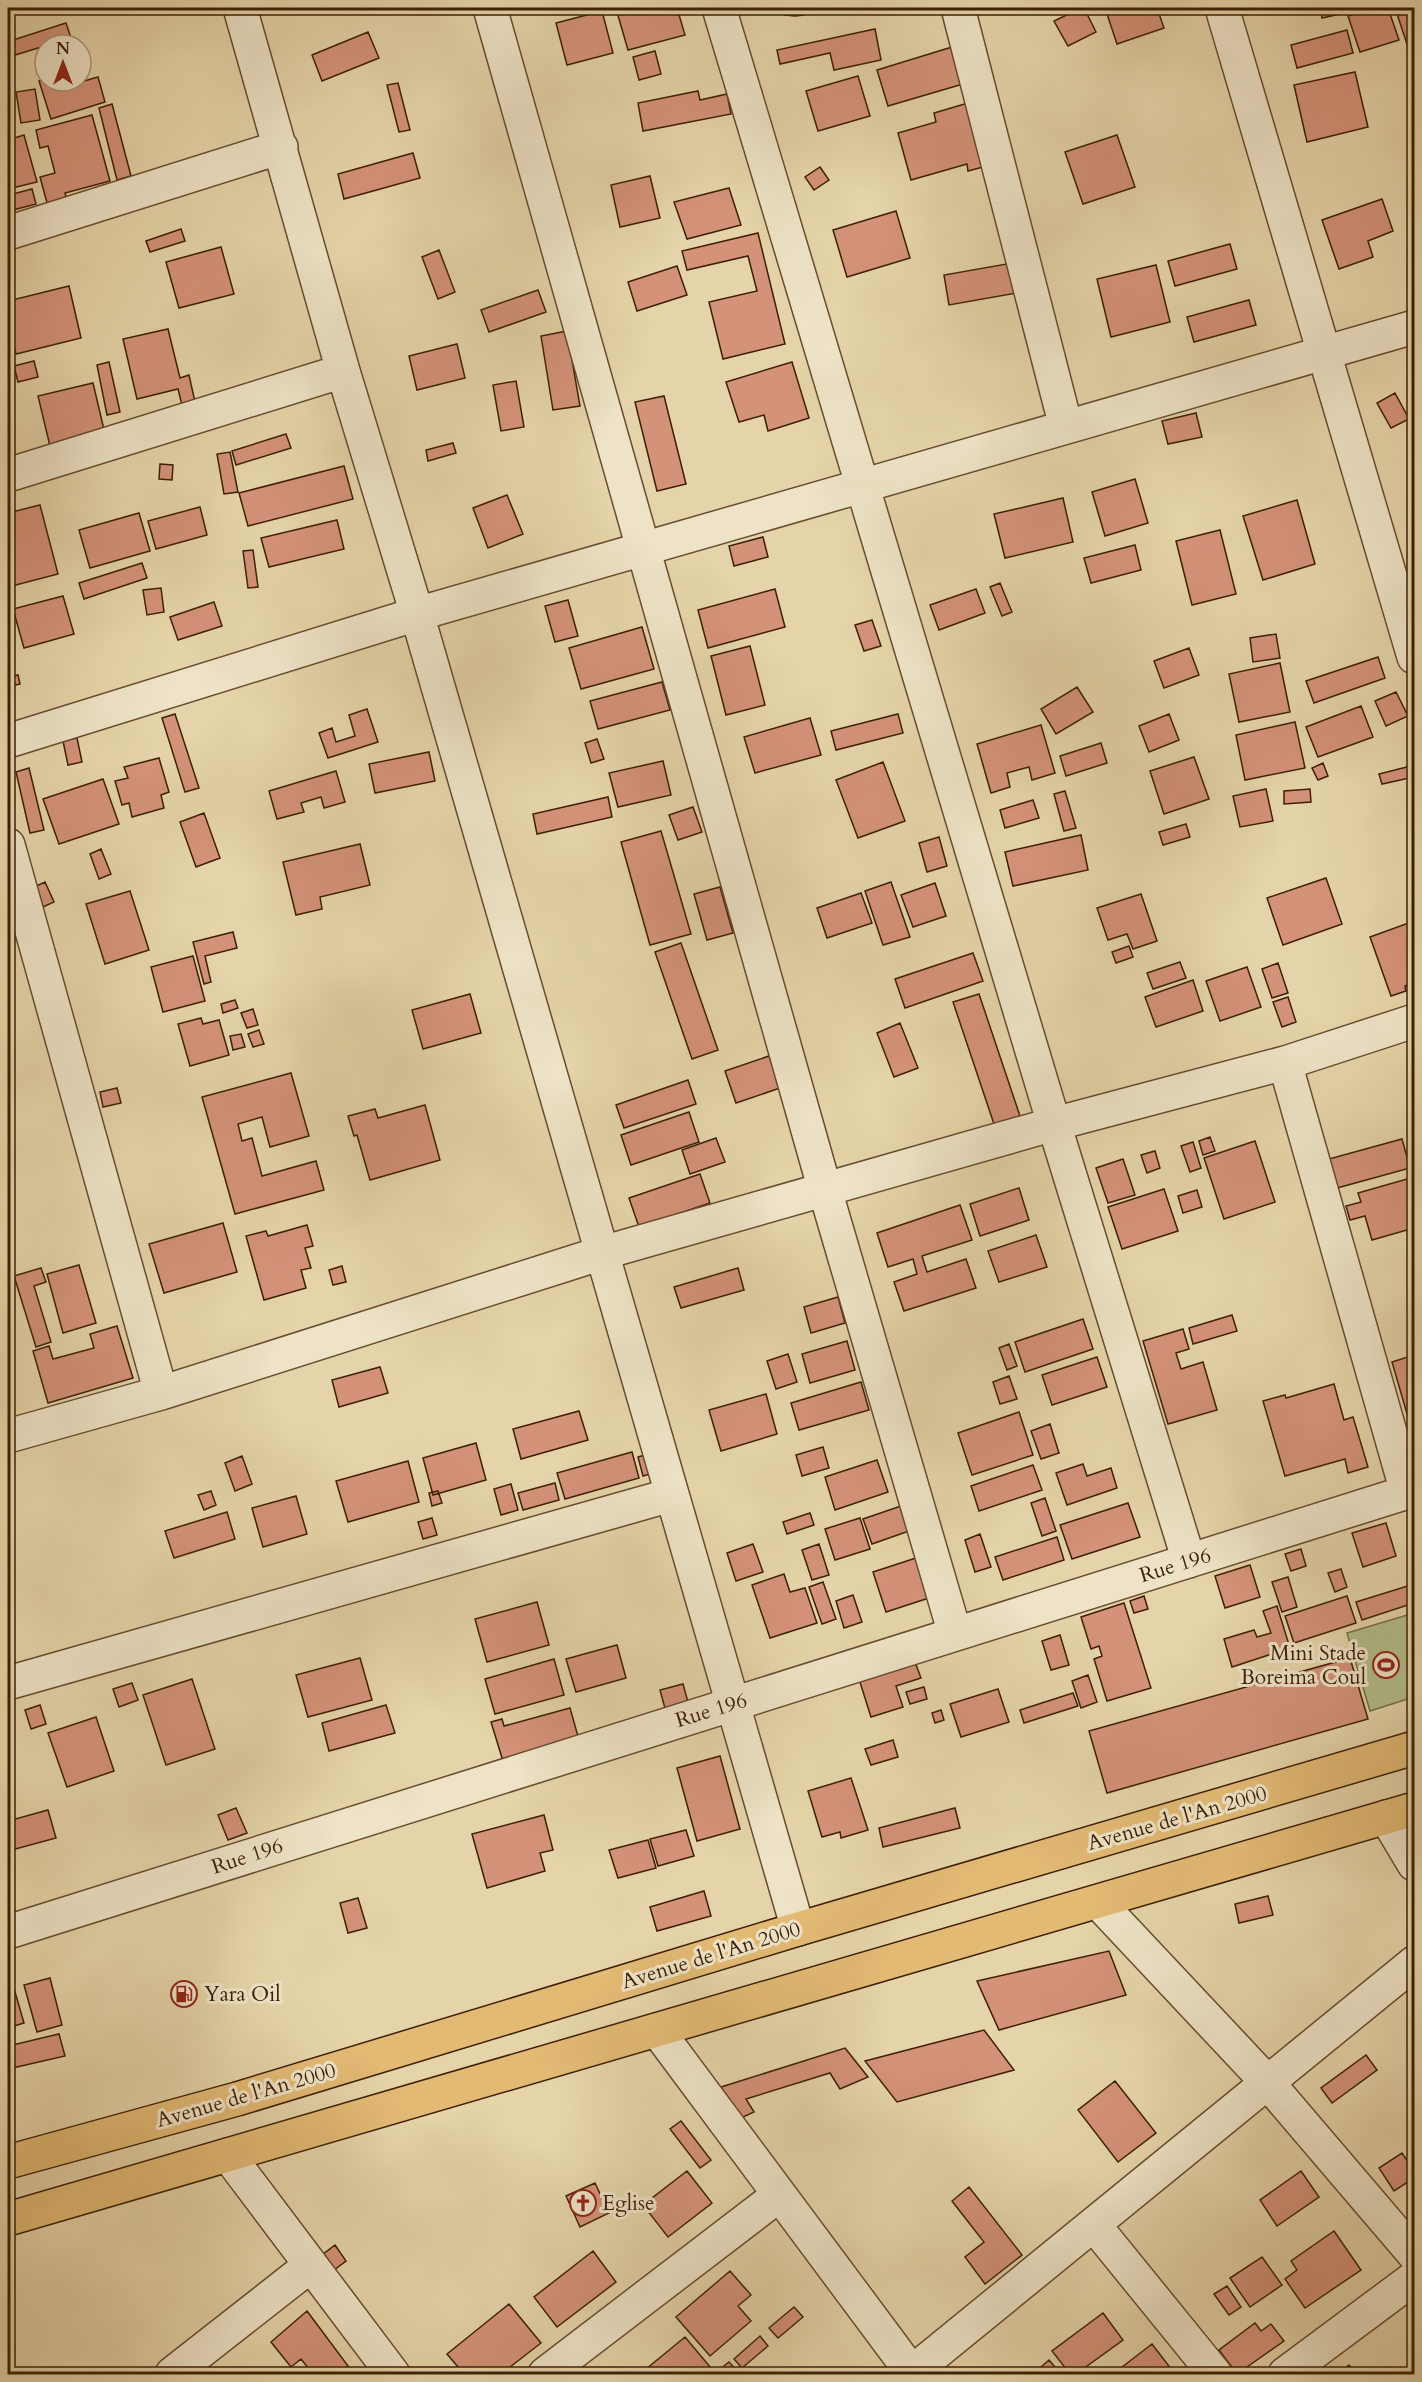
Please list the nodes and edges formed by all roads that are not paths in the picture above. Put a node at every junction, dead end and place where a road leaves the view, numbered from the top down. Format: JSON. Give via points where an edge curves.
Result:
{"nodes":[{"id":1,"x":240,"y":8,"type":"edge"},
{"id":2,"x":490,"y":8,"type":"edge"},
{"id":3,"x":719,"y":8,"type":"edge"},
{"id":4,"x":958,"y":8,"type":"edge"},
{"id":5,"x":1222,"y":8,"type":"edge"},
{"id":6,"x":281,"y":147,"type":"junction"},
{"id":7,"x":8,"y":233,"type":"edge"},
{"id":8,"x":1414,"y":327,"type":"edge"},
{"id":9,"x":1324,"y":353,"type":"junction"},
{"id":10,"x":343,"y":371,"type":"junction"},
{"id":11,"x":1066,"y":427,"type":"junction"},
{"id":12,"x":8,"y":475,"type":"edge"},
{"id":13,"x":862,"y":486,"type":"junction"},
{"id":14,"x":644,"y":550,"type":"junction"},
{"id":15,"x":417,"y":614,"type":"junction"},
{"id":16,"x":1414,"y":657,"type":"edge"},
{"id":17,"x":8,"y":741,"type":"edge"},
{"id":18,"x":8,"y":845,"type":"edge"},
{"id":19,"x":1414,"y":1021,"type":"edge"},
{"id":20,"x":1285,"y":1063,"type":"junction"},
{"id":21,"x":1054,"y":1124,"type":"junction"},
{"id":22,"x":825,"y":1190,"type":"junction"},
{"id":23,"x":602,"y":1253,"type":"junction"},
{"id":24,"x":161,"y":1393,"type":"junction"},
{"id":25,"x":8,"y":1436,"type":"edge"},
{"id":26,"x":1411,"y":1491,"type":"edge"},
{"id":27,"x":671,"y":1496,"type":"junction"},
{"id":28,"x":1188,"y":1561,"type":"junction"},
{"id":29,"x":955,"y":1634,"type":"junction"},
{"id":30,"x":8,"y":1683,"type":"edge"},
{"id":31,"x":732,"y":1703,"type":"junction"},
{"id":32,"x":1414,"y":1748,"type":"edge"},
{"id":33,"x":1400,"y":1813,"type":"edge"},
{"id":34,"x":1414,"y":1864,"type":"edge"},
{"id":35,"x":1098,"y":1902,"type":"junction"},
{"id":36,"x":798,"y":1929,"type":"junction"},
{"id":37,"x":8,"y":1932,"type":"edge"},
{"id":38,"x":1414,"y":1963,"type":"edge"},
{"id":39,"x":657,"y":2030,"type":"junction"},
{"id":40,"x":1268,"y":2083,"type":"junction"},
{"id":41,"x":228,"y":2155,"type":"junction"},
{"id":42,"x":8,"y":2162,"type":"edge"},
{"id":43,"x":779,"y":2195,"type":"junction"},
{"id":44,"x":8,"y":2219,"type":"edge"},
{"id":45,"x":1094,"y":2225,"type":"junction"},
{"id":46,"x":1414,"y":2254,"type":"edge"},
{"id":47,"x":310,"y":2265,"type":"junction"},
{"id":48,"x":1414,"y":2278,"type":"edge"},
{"id":49,"x":172,"y":2374,"type":"edge"},
{"id":50,"x":393,"y":2374,"type":"edge"},
{"id":51,"x":545,"y":2374,"type":"edge"},
{"id":52,"x":911,"y":2374,"type":"edge"},
{"id":53,"x":1215,"y":2374,"type":"edge"},
{"id":54,"x":1285,"y":2374,"type":"edge"}],
"edges":[{"from":1,"to":6,"type":"street"},
{"from":2,"to":14,"type":"street"},
{"from":3,"to":13,"type":"street"},
{"from":4,"to":11,"type":"street"},
{"from":5,"to":9,"type":"street"},
{"from":6,"to":7,"type":"street"},
{"from":6,"to":10,"type":"street"},
{"from":8,"to":9,"type":"street"},
{"from":9,"to":11,"type":"street"},
{"from":9,"to":16,"type":"street"},
{"from":10,"to":12,"type":"street"},
{"from":10,"to":15,"type":"street"},
{"from":11,"to":13,"type":"street"},
{"from":13,"to":14,"type":"street"},
{"from":13,"to":21,"type":"street"},
{"from":14,"to":15,"type":"street"},
{"from":14,"to":22,"type":"street"},
{"from":15,"to":17,"type":"street"},
{"from":15,"to":23,"type":"street"},
{"from":18,"to":24,"type":"street"},
{"from":19,"to":20,"type":"street"},
{"from":20,"to":21,"type":"street"},
{"from":20,"to":26,"type":"street"},
{"from":21,"to":22,"type":"street"},
{"from":21,"to":28,"type":"street"},
{"from":22,"to":23,"type":"street"},
{"from":22,"to":29,"type":"street"},
{"from":23,"to":24,"type":"street"},
{"from":23,"to":27,"type":"street"},
{"from":24,"to":25,"type":"street"},
{"from":26,"to":28,"type":"street","name":"Rue 196"},
{"from":27,"to":30,"type":"street"},
{"from":27,"to":31,"type":"street"},
{"from":28,"to":29,"type":"street","name":"Rue 196"},
{"from":29,"to":31,"type":"street","name":"Rue 196"},
{"from":31,"to":36,"type":"street"},
{"from":31,"to":37,"type":"street","name":"Rue 196"},
{"from":32,"to":36,"type":"main road","name":"Avenue de l'An 2000"},
{"from":33,"to":34,"type":"street"},
{"from":33,"to":35,"type":"main road"},
{"from":35,"to":39,"type":"main road"},
{"from":35,"to":40,"type":"street"},
{"from":36,"to":42,"type":"main road","name":"Avenue de l'An 2000","via":[[237,2099]]},
{"from":38,"to":40,"type":"street"},
{"from":39,"to":41,"type":"main road"},
{"from":39,"to":43,"type":"street"},
{"from":40,"to":45,"type":"street"},
{"from":40,"to":46,"type":"street"},
{"from":41,"to":44,"type":"main road"},
{"from":41,"to":47,"type":"street"},
{"from":43,"to":51,"type":"street"},
{"from":43,"to":52,"type":"street"},
{"from":45,"to":52,"type":"street"},
{"from":45,"to":53,"type":"street"},
{"from":47,"to":49,"type":"street"},
{"from":47,"to":50,"type":"street"},
{"from":48,"to":54,"type":"street"}]}
